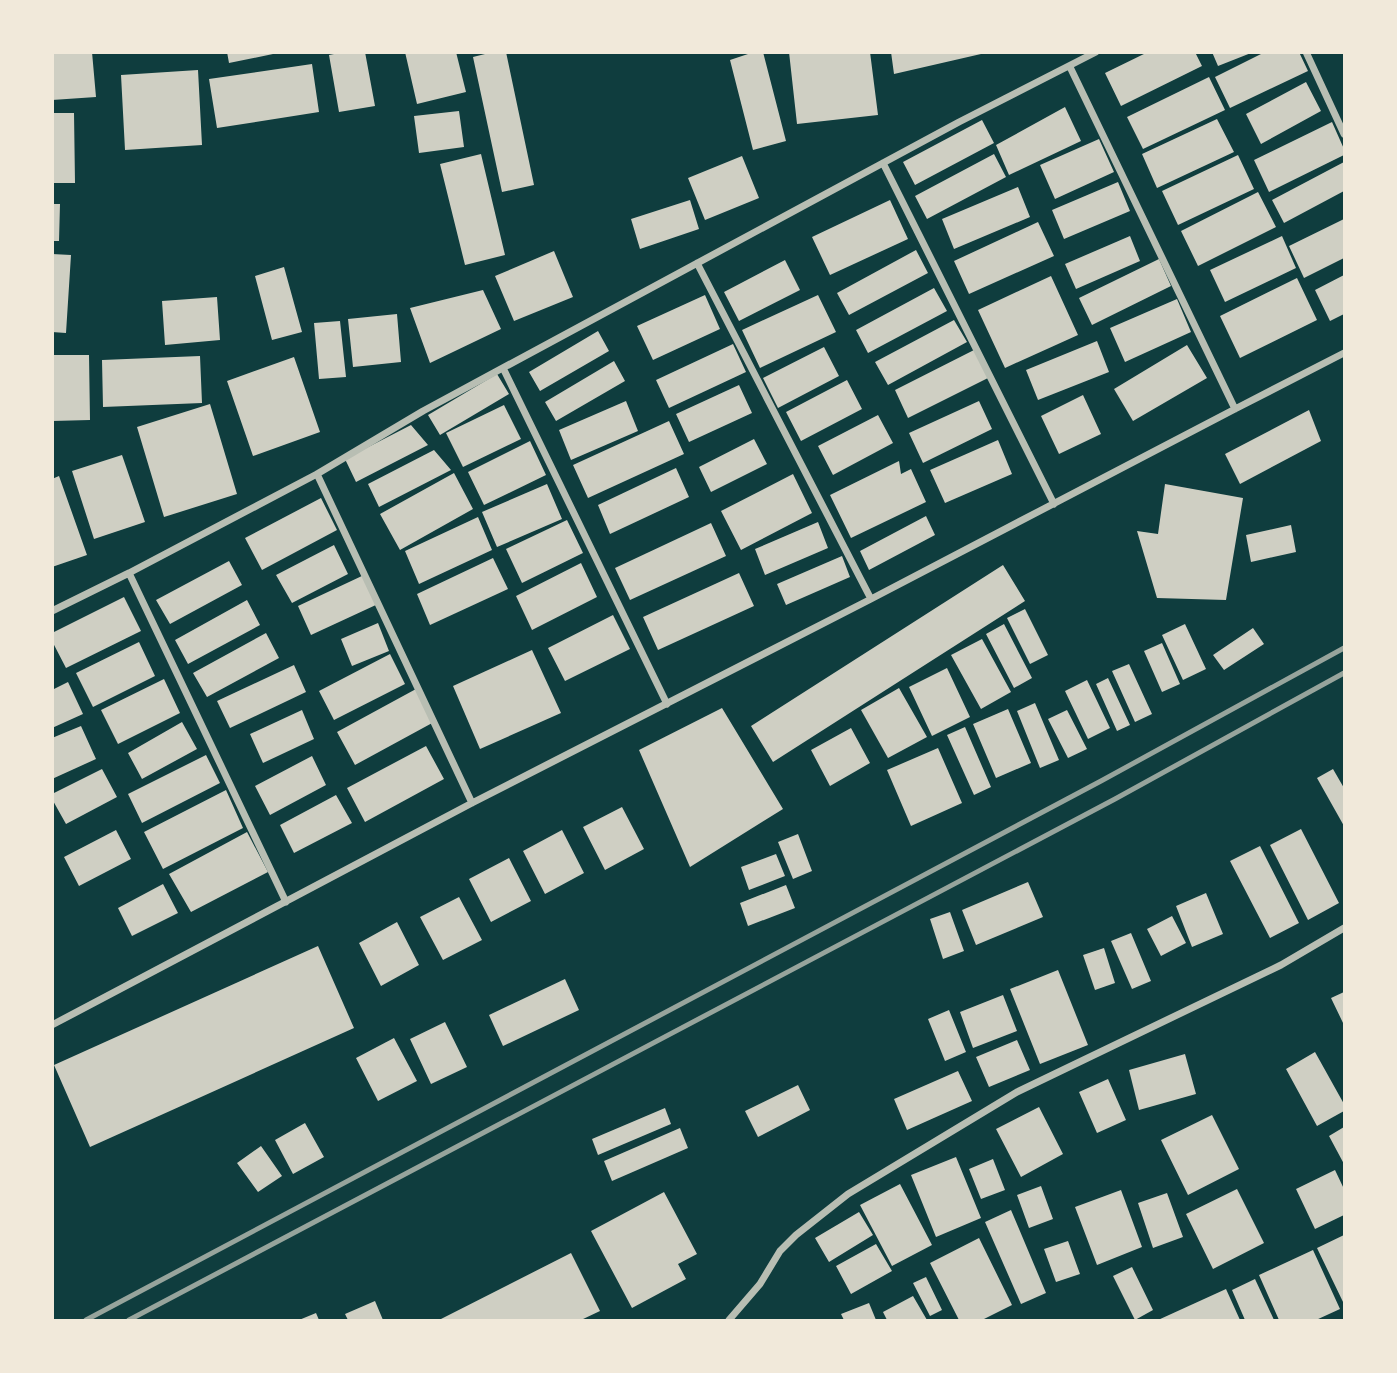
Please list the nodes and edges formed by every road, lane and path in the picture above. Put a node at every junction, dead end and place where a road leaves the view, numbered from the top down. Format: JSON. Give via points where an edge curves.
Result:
{"nodes":[{"id":1,"x":1096,"y":52,"type":"edge"},
{"id":2,"x":1306,"y":52,"type":"edge"},
{"id":3,"x":1070,"y":67,"type":"junction"},
{"id":4,"x":1345,"y":134,"type":"edge"},
{"id":5,"x":883,"y":163,"type":"junction"},
{"id":6,"x":697,"y":263,"type":"junction"},
{"id":7,"x":1345,"y":353,"type":"edge"},
{"id":8,"x":503,"y":368,"type":"junction"},
{"id":9,"x":1235,"y":409,"type":"junction"},
{"id":10,"x":317,"y":474,"type":"junction"},
{"id":11,"x":1054,"y":504,"type":"junction"},
{"id":12,"x":129,"y":573,"type":"junction"},
{"id":13,"x":871,"y":599,"type":"junction"},
{"id":14,"x":52,"y":611,"type":"edge"},
{"id":15,"x":667,"y":704,"type":"junction"},
{"id":16,"x":472,"y":803,"type":"junction"},
{"id":17,"x":285,"y":902,"type":"junction"},
{"id":18,"x":1345,"y":928,"type":"edge"},
{"id":19,"x":52,"y":1025,"type":"edge"},
{"id":20,"x":729,"y":1321,"type":"edge"}],
"edges":[{"from":1,"to":3,"type":"street"},
{"from":2,"to":4,"type":"street"},
{"from":3,"to":5,"type":"street"},
{"from":3,"to":9,"type":"street"},
{"from":5,"to":6,"type":"street"},
{"from":5,"to":11,"type":"street"},
{"from":6,"to":8,"type":"street"},
{"from":6,"to":13,"type":"street"},
{"from":7,"to":9,"type":"street"},
{"from":8,"to":10,"type":"street"},
{"from":8,"to":15,"type":"street"},
{"from":9,"to":11,"type":"street"},
{"from":10,"to":12,"type":"street"},
{"from":10,"to":16,"type":"street"},
{"from":11,"to":13,"type":"street"},
{"from":12,"to":14,"type":"street"},
{"from":12,"to":17,"type":"street"},
{"from":13,"to":15,"type":"street"},
{"from":15,"to":16,"type":"street"},
{"from":16,"to":17,"type":"street"},
{"from":17,"to":19,"type":"street"},
{"from":18,"to":20,"type":"street","via":[[1281,965],[1017,1092],[848,1194],[780,1251]]}]}
